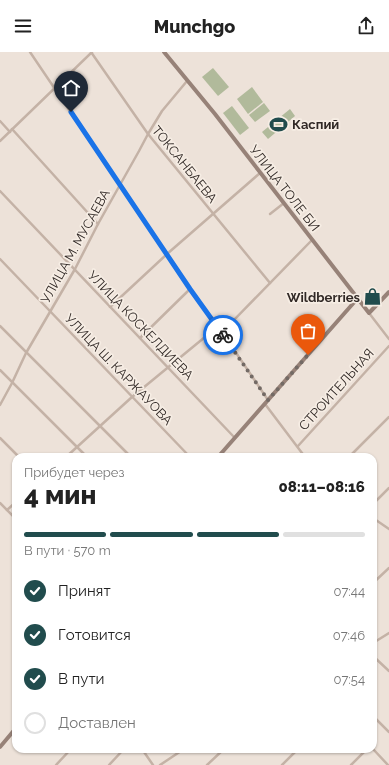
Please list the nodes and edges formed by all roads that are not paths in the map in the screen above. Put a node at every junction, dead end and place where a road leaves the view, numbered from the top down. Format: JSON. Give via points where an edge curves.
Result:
{"nodes":[{"id":1,"x":30,"y":52,"type":"edge"},
{"id":2,"x":92,"y":52,"type":"edge"},
{"id":3,"x":164,"y":52,"type":"edge"},
{"id":4,"x":187,"y":81,"type":"junction"},
{"id":5,"x":55,"y":89,"type":"junction"},
{"id":6,"x":0,"y":121,"type":"edge"},
{"id":7,"x":11,"y":130,"type":"junction"},
{"id":8,"x":148,"y":134,"type":"junction"},
{"id":9,"x":0,"y":141,"type":"edge"},
{"id":10,"x":261,"y":173,"type":"junction"},
{"id":11,"x":120,"y":186,"type":"junction"},
{"id":12,"x":0,"y":191,"type":"edge"},
{"id":13,"x":284,"y":203,"type":"junction"},
{"id":14,"x":213,"y":214,"type":"junction"},
{"id":15,"x":270,"y":214,"type":"dead end"},
{"id":16,"x":98,"y":224,"type":"junction"},
{"id":17,"x":312,"y":240,"type":"junction"},
{"id":18,"x":167,"y":254,"type":"junction"},
{"id":19,"x":0,"y":259,"type":"edge"},
{"id":20,"x":75,"y":270,"type":"junction"},
{"id":21,"x":270,"y":283,"type":"junction"},
{"id":22,"x":190,"y":289,"type":"junction"},
{"id":23,"x":389,"y":292,"type":"edge"},
{"id":24,"x":357,"y":299,"type":"junction"},
{"id":25,"x":110,"y":307,"type":"junction"},
{"id":26,"x":50,"y":311,"type":"junction"},
{"id":27,"x":369,"y":314,"type":"junction"},
{"id":28,"x":0,"y":326,"type":"edge"},
{"id":29,"x":220,"y":329,"type":"junction"},
{"id":30,"x":140,"y":338,"type":"junction"},
{"id":31,"x":389,"y":339,"type":"edge"},
{"id":32,"x":389,"y":346,"type":"edge"},
{"id":33,"x":26,"y":353,"type":"junction"},
{"id":34,"x":168,"y":368,"type":"junction"},
{"id":35,"x":0,"y":370,"type":"edge"},
{"id":36,"x":12,"y":383,"type":"junction"},
{"id":37,"x":132,"y":397,"type":"junction"},
{"id":38,"x":268,"y":400,"type":"junction"},
{"id":39,"x":264,"y":404,"type":"junction"},
{"id":40,"x":0,"y":405,"type":"edge"},
{"id":41,"x":389,"y":417,"type":"edge"},
{"id":42,"x":100,"y":426,"type":"junction"},
{"id":43,"x":234,"y":437,"type":"junction"},
{"id":44,"x":0,"y":438,"type":"edge"},
{"id":45,"x":77,"y":446,"type":"junction"},
{"id":46,"x":298,"y":446,"type":"junction"},
{"id":47,"x":15,"y":453,"type":"edge"},
{"id":48,"x":70,"y":453,"type":"edge"},
{"id":49,"x":84,"y":453,"type":"edge"},
{"id":50,"x":127,"y":453,"type":"edge"},
{"id":51,"x":186,"y":453,"type":"edge"},
{"id":52,"x":221,"y":453,"type":"edge"},
{"id":53,"x":302,"y":453,"type":"edge"},
{"id":54,"x":353,"y":453,"type":"edge"},
{"id":55,"x":389,"y":488,"type":"edge"},
{"id":56,"x":377,"y":500,"type":"edge"},
{"id":57,"x":0,"y":503,"type":"edge"},
{"id":58,"x":12,"y":506,"type":"edge"},
{"id":59,"x":7,"y":510,"type":"junction"},
{"id":60,"x":12,"y":515,"type":"edge"},
{"id":61,"x":377,"y":521,"type":"edge"},
{"id":62,"x":389,"y":529,"type":"edge"},
{"id":63,"x":389,"y":568,"type":"edge"},
{"id":64,"x":377,"y":579,"type":"edge"},
{"id":65,"x":388,"y":635,"type":"edge"},
{"id":66,"x":377,"y":641,"type":"edge"},
{"id":67,"x":377,"y":660,"type":"edge"},
{"id":68,"x":389,"y":671,"type":"edge"},
{"id":69,"x":377,"y":720,"type":"edge"},
{"id":70,"x":389,"y":732,"type":"edge"},
{"id":71,"x":12,"y":733,"type":"edge"},
{"id":72,"x":0,"y":747,"type":"edge"},
{"id":73,"x":67,"y":753,"type":"edge"},
{"id":74,"x":120,"y":753,"type":"edge"},
{"id":75,"x":145,"y":753,"type":"edge"},
{"id":76,"x":178,"y":753,"type":"edge"},
{"id":77,"x":220,"y":753,"type":"edge"},
{"id":78,"x":294,"y":753,"type":"edge"},
{"id":79,"x":363,"y":753,"type":"edge"},
{"id":80,"x":377,"y":753,"type":"edge"},
{"id":81,"x":56,"y":765,"type":"edge"},
{"id":82,"x":110,"y":765,"type":"edge"},
{"id":83,"x":153,"y":765,"type":"edge"},
{"id":84,"x":160,"y":765,"type":"edge"},
{"id":85,"x":207,"y":765,"type":"edge"},
{"id":86,"x":282,"y":765,"type":"edge"},
{"id":87,"x":350,"y":765,"type":"edge"},
{"id":88,"x":388,"y":765,"type":"edge"}],
"edges":[{"from":1,"to":5,"type":"street"},
{"from":2,"to":5,"type":"street"},
{"from":2,"to":8,"type":"street","name":"ТОКСАНБАЕВА"},
{"from":3,"to":4,"type":"street","name":"УЛИЦА ТОЛЕ БИ"},
{"from":4,"to":8,"type":"street","name":"УЛИЦА М. МУСАЕВА","via":[[162,111]]},
{"from":4,"to":10,"type":"street","name":"УЛИЦА ТОЛЕ БИ"},
{"from":5,"to":7,"type":"street"},
{"from":5,"to":11,"type":"street"},
{"from":6,"to":7,"type":"street"},
{"from":7,"to":9,"type":"street"},
{"from":7,"to":16,"type":"street"},
{"from":8,"to":11,"type":"street","name":"УЛИЦА М. МУСАЕВА"},
{"from":8,"to":14,"type":"street","name":"ТОКСАНБАЕВА"},
{"from":10,"to":13,"type":"street","name":"УЛИЦА ТОЛЕ БИ"},
{"from":10,"to":14,"type":"street"},
{"from":11,"to":16,"type":"street","name":"УЛИЦА М. МУСАЕВА"},
{"from":11,"to":18,"type":"street"},
{"from":12,"to":20,"type":"street","name":"УЛИЦА КОСКЕЛДИЕВА"},
{"from":13,"to":15,"type":"street"},
{"from":13,"to":17,"type":"street","name":"УЛИЦА ТОЛЕ БИ"},
{"from":14,"to":18,"type":"street"},
{"from":14,"to":21,"type":"street","name":"ТОКСАНБАЕВА"},
{"from":16,"to":20,"type":"street","name":"УЛИЦА М. МУСАЕВА"},
{"from":17,"to":21,"type":"street"},
{"from":17,"to":24,"type":"street","name":"УЛИЦА ТОЛЕ БИ"},
{"from":18,"to":22,"type":"street"},
{"from":18,"to":25,"type":"street"},
{"from":19,"to":26,"type":"street","name":"УЛИЦА Ш. КАРЖАУОВА"},
{"from":20,"to":25,"type":"street","name":"УЛИЦА КОСКЕЛДИЕВА"},
{"from":20,"to":26,"type":"street","name":"УЛИЦА М. МУСАЕВА"},
{"from":21,"to":29,"type":"street","via":[[231,323]]},
{"from":22,"to":29,"type":"street"},
{"from":22,"to":30,"type":"street"},
{"from":23,"to":27,"type":"street"},
{"from":24,"to":27,"type":"street","name":"УЛИЦА ТОЛЕ БИ"},
{"from":24,"to":38,"type":"street"},
{"from":25,"to":30,"type":"street","name":"УЛИЦА КОСКЕЛДИЕВА"},
{"from":26,"to":33,"type":"street","name":"УЛИЦА М. МУСАЕВА"},
{"from":26,"to":37,"type":"street","name":"УЛИЦА Ш. КАРЖАУОВА"},
{"from":27,"to":31,"type":"street","name":"УЛИЦА ТОЛЕ БИ"},
{"from":28,"to":33,"type":"street"},
{"from":29,"to":34,"type":"street","via":[[204,337]]},
{"from":29,"to":38,"type":"street"},
{"from":30,"to":34,"type":"street","name":"УЛИЦА КОСКЕЛДИЕВА"},
{"from":32,"to":46,"type":"street","name":"СТРОИТЕЛЬНАЯ"},
{"from":33,"to":36,"type":"street","name":"УЛИЦА М. МУСАЕВА"},
{"from":33,"to":42,"type":"street"},
{"from":34,"to":37,"type":"street"},
{"from":34,"to":43,"type":"street","name":"УЛИЦА КОСКЕЛДИЕВА"},
{"from":35,"to":36,"type":"street"},
{"from":36,"to":40,"type":"street","name":"УЛИЦА М. МУСАЕВА"},
{"from":36,"to":45,"type":"street"},
{"from":37,"to":42,"type":"street"},
{"from":37,"to":51,"type":"street","name":"УЛИЦА Ш. КАРЖАУОВА"},
{"from":38,"to":39,"type":"street"},
{"from":39,"to":43,"type":"street"},
{"from":39,"to":46,"type":"street"},
{"from":41,"to":54,"type":"street"},
{"from":42,"to":45,"type":"street"},
{"from":42,"to":50,"type":"street"},
{"from":43,"to":52,"type":"street"},
{"from":44,"to":47,"type":"street"},
{"from":45,"to":48,"type":"street"},
{"from":45,"to":49,"type":"street"},
{"from":46,"to":53,"type":"street"},
{"from":55,"to":56,"type":"street"},
{"from":57,"to":59,"type":"street"},
{"from":58,"to":59,"type":"street"},
{"from":59,"to":60,"type":"street"},
{"from":61,"to":62,"type":"street"},
{"from":63,"to":64,"type":"street"},
{"from":65,"to":66,"type":"street"},
{"from":67,"to":68,"type":"street"},
{"from":69,"to":70,"type":"street"},
{"from":71,"to":72,"type":"street"},
{"from":73,"to":81,"type":"street"},
{"from":74,"to":82,"type":"street"},
{"from":75,"to":83,"type":"street"},
{"from":76,"to":84,"type":"street"},
{"from":77,"to":85,"type":"street"},
{"from":78,"to":86,"type":"street"},
{"from":79,"to":87,"type":"street"},
{"from":80,"to":88,"type":"street"}]}
